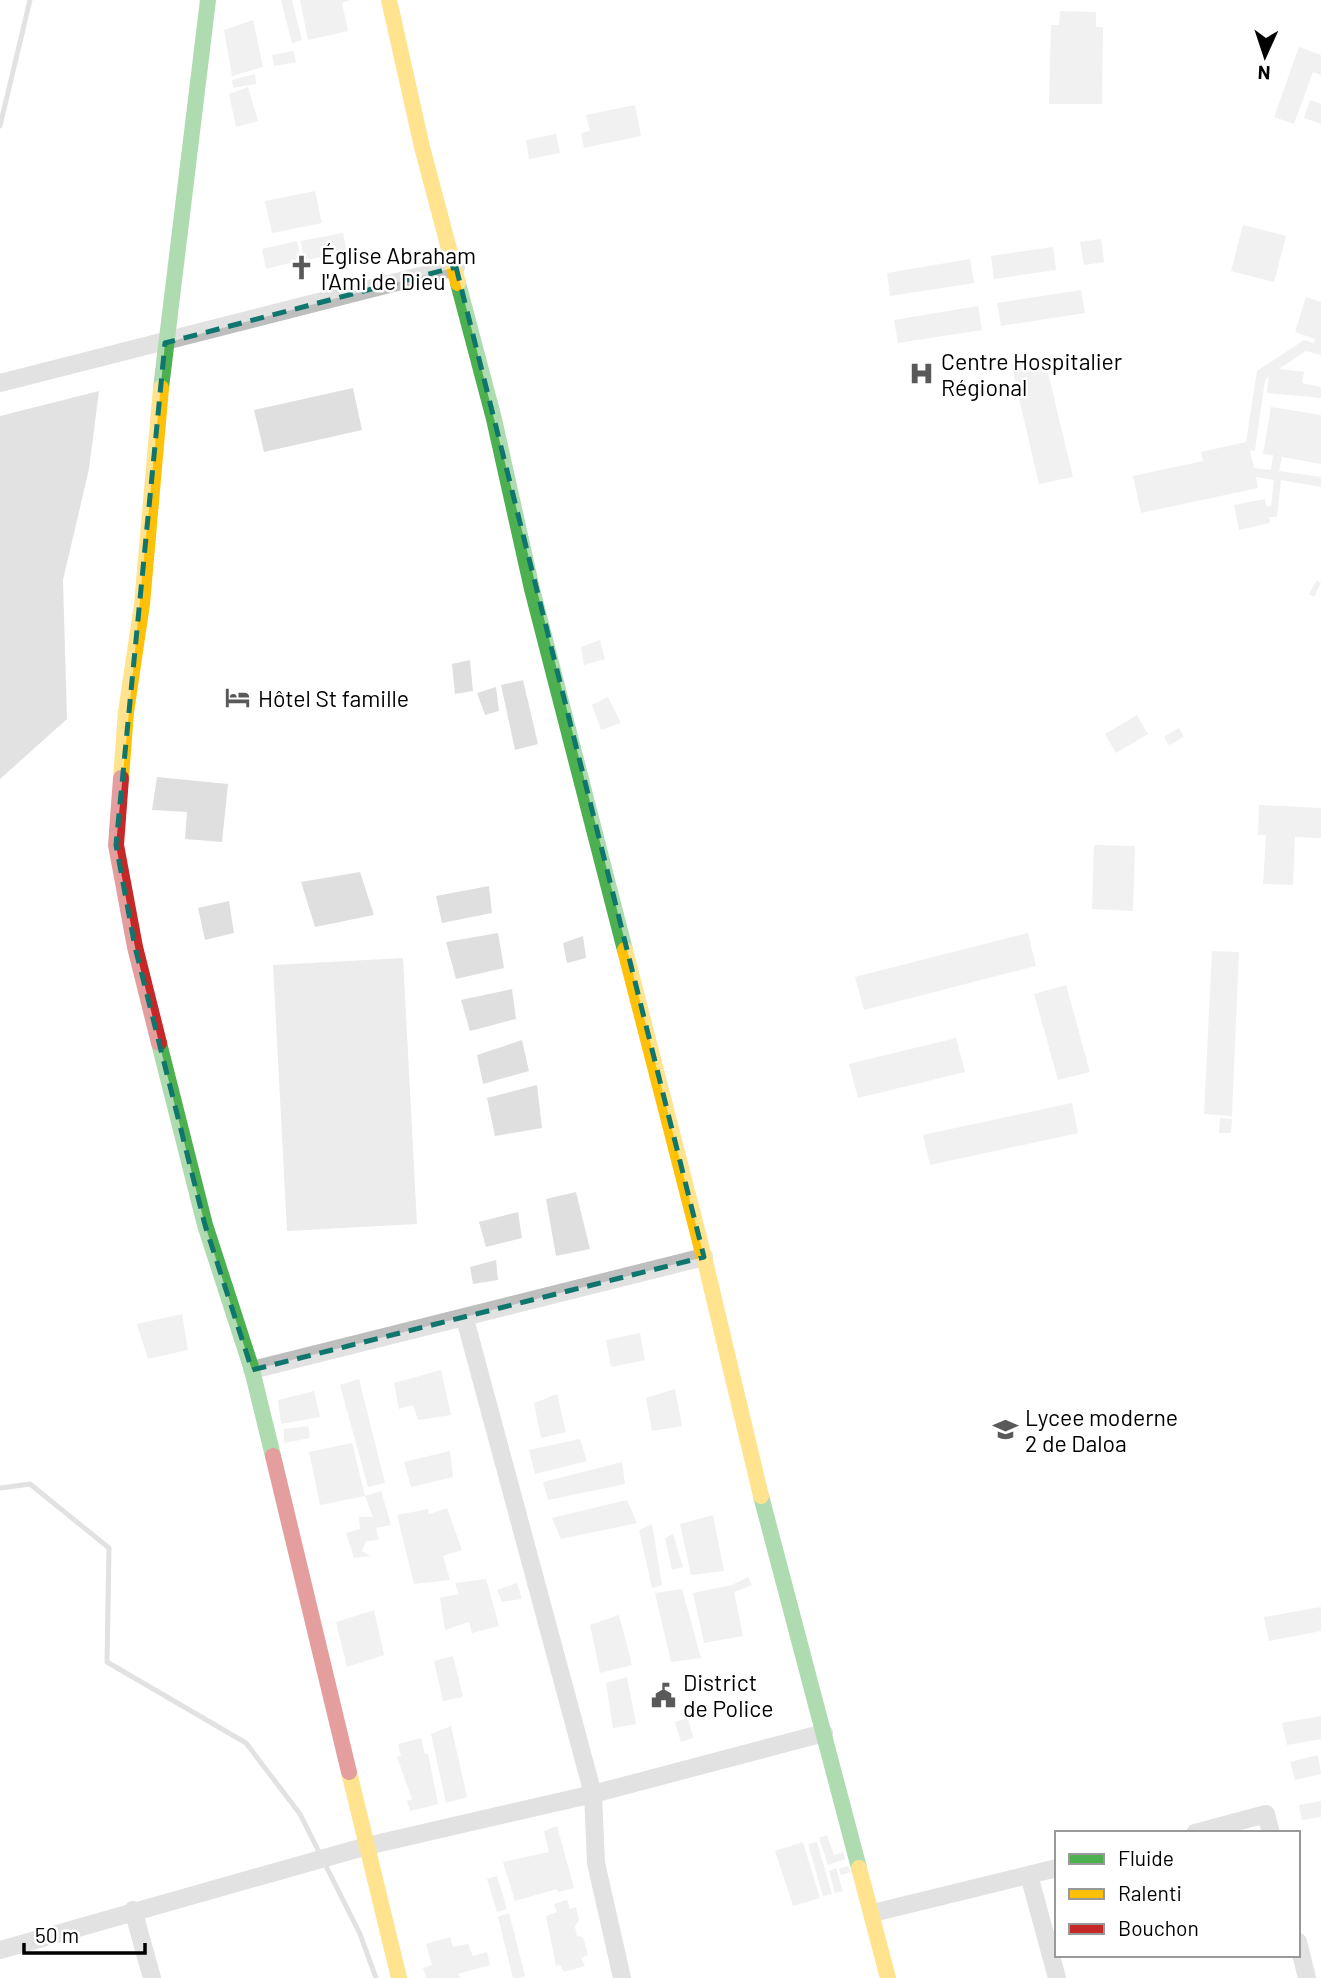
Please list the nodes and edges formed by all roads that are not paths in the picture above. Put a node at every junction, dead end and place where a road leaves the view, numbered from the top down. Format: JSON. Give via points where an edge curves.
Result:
{"nodes":[{"id":1,"x":208,"y":0,"type":"edge"},
{"id":2,"x":388,"y":0,"type":"edge"},
{"id":3,"x":456,"y":268,"type":"junction"},
{"id":4,"x":165,"y":344,"type":"junction"},
{"id":5,"x":0,"y":383,"type":"edge"},
{"id":6,"x":704,"y":1257,"type":"junction"},
{"id":7,"x":465,"y":1319,"type":"junction"},
{"id":8,"x":253,"y":1370,"type":"junction"},
{"id":9,"x":824,"y":1733,"type":"junction"},
{"id":10,"x":593,"y":1794,"type":"junction"},
{"id":11,"x":1202,"y":1831,"type":"edge"},
{"id":12,"x":1270,"y":1831,"type":"edge"},
{"id":13,"x":367,"y":1846,"type":"junction"},
{"id":14,"x":1055,"y":1869,"type":"edge"},
{"id":15,"x":1030,"y":1875,"type":"junction"},
{"id":16,"x":133,"y":1910,"type":"junction"},
{"id":17,"x":873,"y":1913,"type":"junction"},
{"id":18,"x":0,"y":1950,"type":"edge"},
{"id":19,"x":1300,"y":1950,"type":"edge"},
{"id":20,"x":152,"y":1978,"type":"edge"},
{"id":21,"x":399,"y":1978,"type":"edge"},
{"id":22,"x":622,"y":1978,"type":"edge"},
{"id":23,"x":888,"y":1978,"type":"edge"},
{"id":24,"x":1057,"y":1978,"type":"edge"},
{"id":25,"x":1307,"y":1978,"type":"edge"}],
"edges":[{"from":1,"to":4,"type":"street"},
{"from":2,"to":3,"type":"street"},
{"from":3,"to":4,"type":"street"},
{"from":3,"to":6,"type":"street","via":[[536,602]]},
{"from":4,"to":5,"type":"street"},
{"from":4,"to":8,"type":"street","via":[[142,604],[126,712],[117,845],[135,947],[205,1225]]},
{"from":6,"to":7,"type":"street"},
{"from":6,"to":9,"type":"street"},
{"from":7,"to":8,"type":"street"},
{"from":7,"to":10,"type":"street"},
{"from":8,"to":13,"type":"street"},
{"from":9,"to":10,"type":"street"},
{"from":9,"to":17,"type":"street"},
{"from":10,"to":13,"type":"street"},
{"from":10,"to":22,"type":"street","via":[[596,1863]]},
{"from":11,"to":12,"type":"street","via":[[1266,1814]]},
{"from":13,"to":16,"type":"street"},
{"from":13,"to":21,"type":"street"},
{"from":14,"to":15,"type":"street"},
{"from":15,"to":17,"type":"street"},
{"from":15,"to":24,"type":"street"},
{"from":16,"to":18,"type":"street"},
{"from":16,"to":20,"type":"street"},
{"from":17,"to":23,"type":"street"},
{"from":19,"to":25,"type":"street"}]}
